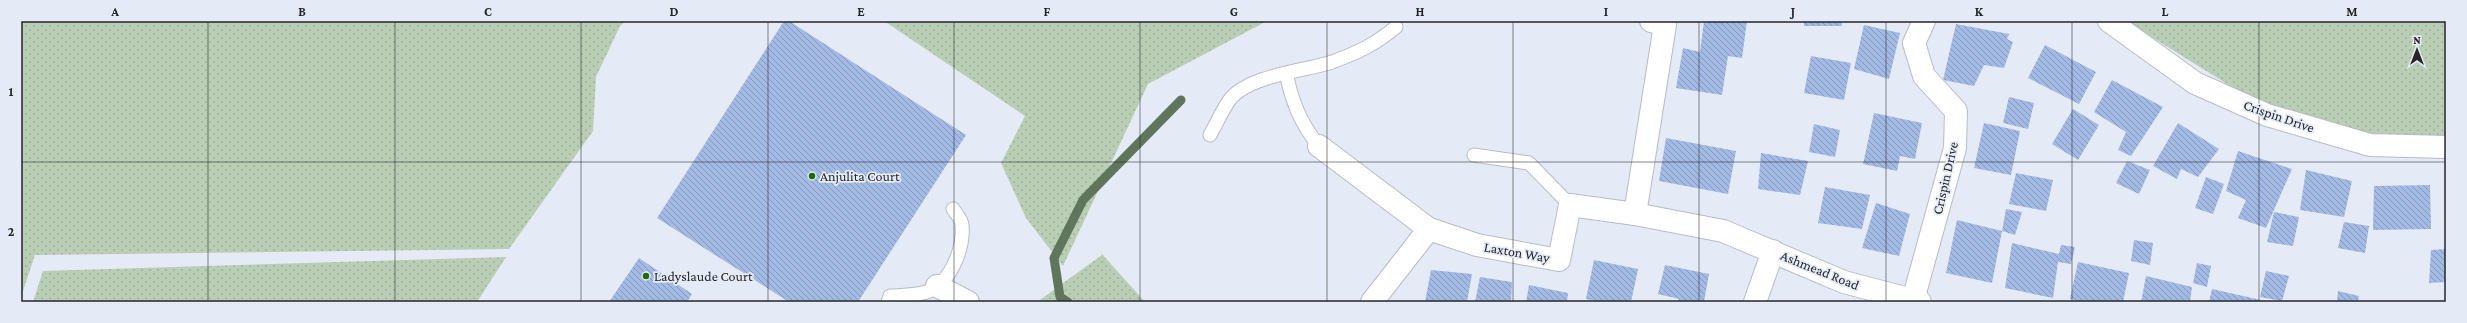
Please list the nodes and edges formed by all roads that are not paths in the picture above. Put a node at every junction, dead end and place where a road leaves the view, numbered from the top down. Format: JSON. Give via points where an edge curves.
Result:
{"nodes":[{"id":1,"x":1651,"y":21,"type":"edge"},
{"id":2,"x":1924,"y":21,"type":"edge"},
{"id":3,"x":2109,"y":21,"type":"edge"},
{"id":4,"x":1396,"y":27,"type":"dead end"},
{"id":5,"x":1286,"y":72,"type":"junction"},
{"id":6,"x":1210,"y":135,"type":"dead end"},
{"id":7,"x":1319,"y":146,"type":"joint"},
{"id":8,"x":2446,"y":147,"type":"edge"},
{"id":9,"x":1474,"y":155,"type":"dead end"},
{"id":10,"x":1570,"y":205,"type":"junction"},
{"id":11,"x":953,"y":209,"type":"dead end"},
{"id":12,"x":1635,"y":214,"type":"junction"},
{"id":13,"x":1429,"y":229,"type":"junction"},
{"id":14,"x":1773,"y":250,"type":"junction"},
{"id":15,"x":937,"y":286,"type":"junction"},
{"id":16,"x":1917,"y":301,"type":"edge"},
{"id":17,"x":888,"y":302,"type":"edge"},
{"id":18,"x":968,"y":302,"type":"edge"},
{"id":19,"x":1372,"y":302,"type":"edge"},
{"id":20,"x":1755,"y":302,"type":"edge"}],
"edges":[{"from":1,"to":12,"type":"street","via":[[1665,25]]},
{"from":2,"to":16,"type":"street","name":"Crispin Drive","via":[[1914,43],[1924,76],[1956,111],[1955,140]]},
{"from":3,"to":8,"type":"street","name":"Crispin Drive","via":[[2195,83],[2266,115],[2370,145]]},
{"from":4,"to":5,"type":"lane","via":[[1373,46],[1330,63]]},
{"from":5,"to":6,"type":"lane","via":[[1255,82],[1232,97]]},
{"from":5,"to":7,"type":"lane","via":[[1293,103],[1305,128]]},
{"from":7,"to":13,"type":"street","name":"Laxton Way"},
{"from":9,"to":10,"type":"lane","via":[[1529,163]]},
{"from":10,"to":12,"type":"street"},
{"from":10,"to":13,"type":"street","name":"Laxton Way","via":[[1559,260],[1477,245]]},
{"from":11,"to":15,"type":"lane","via":[[962,223],[960,248],[950,271]]},
{"from":12,"to":14,"type":"street","via":[[1723,231]]},
{"from":13,"to":19,"type":"street"},
{"from":14,"to":16,"type":"street","name":"Ashmead Road","via":[[1844,282]]},
{"from":14,"to":20,"type":"street","name":"Ashmead Road"},
{"from":15,"to":17,"type":"lane","via":[[918,295],[890,296]]},
{"from":15,"to":18,"type":"street"}]}
